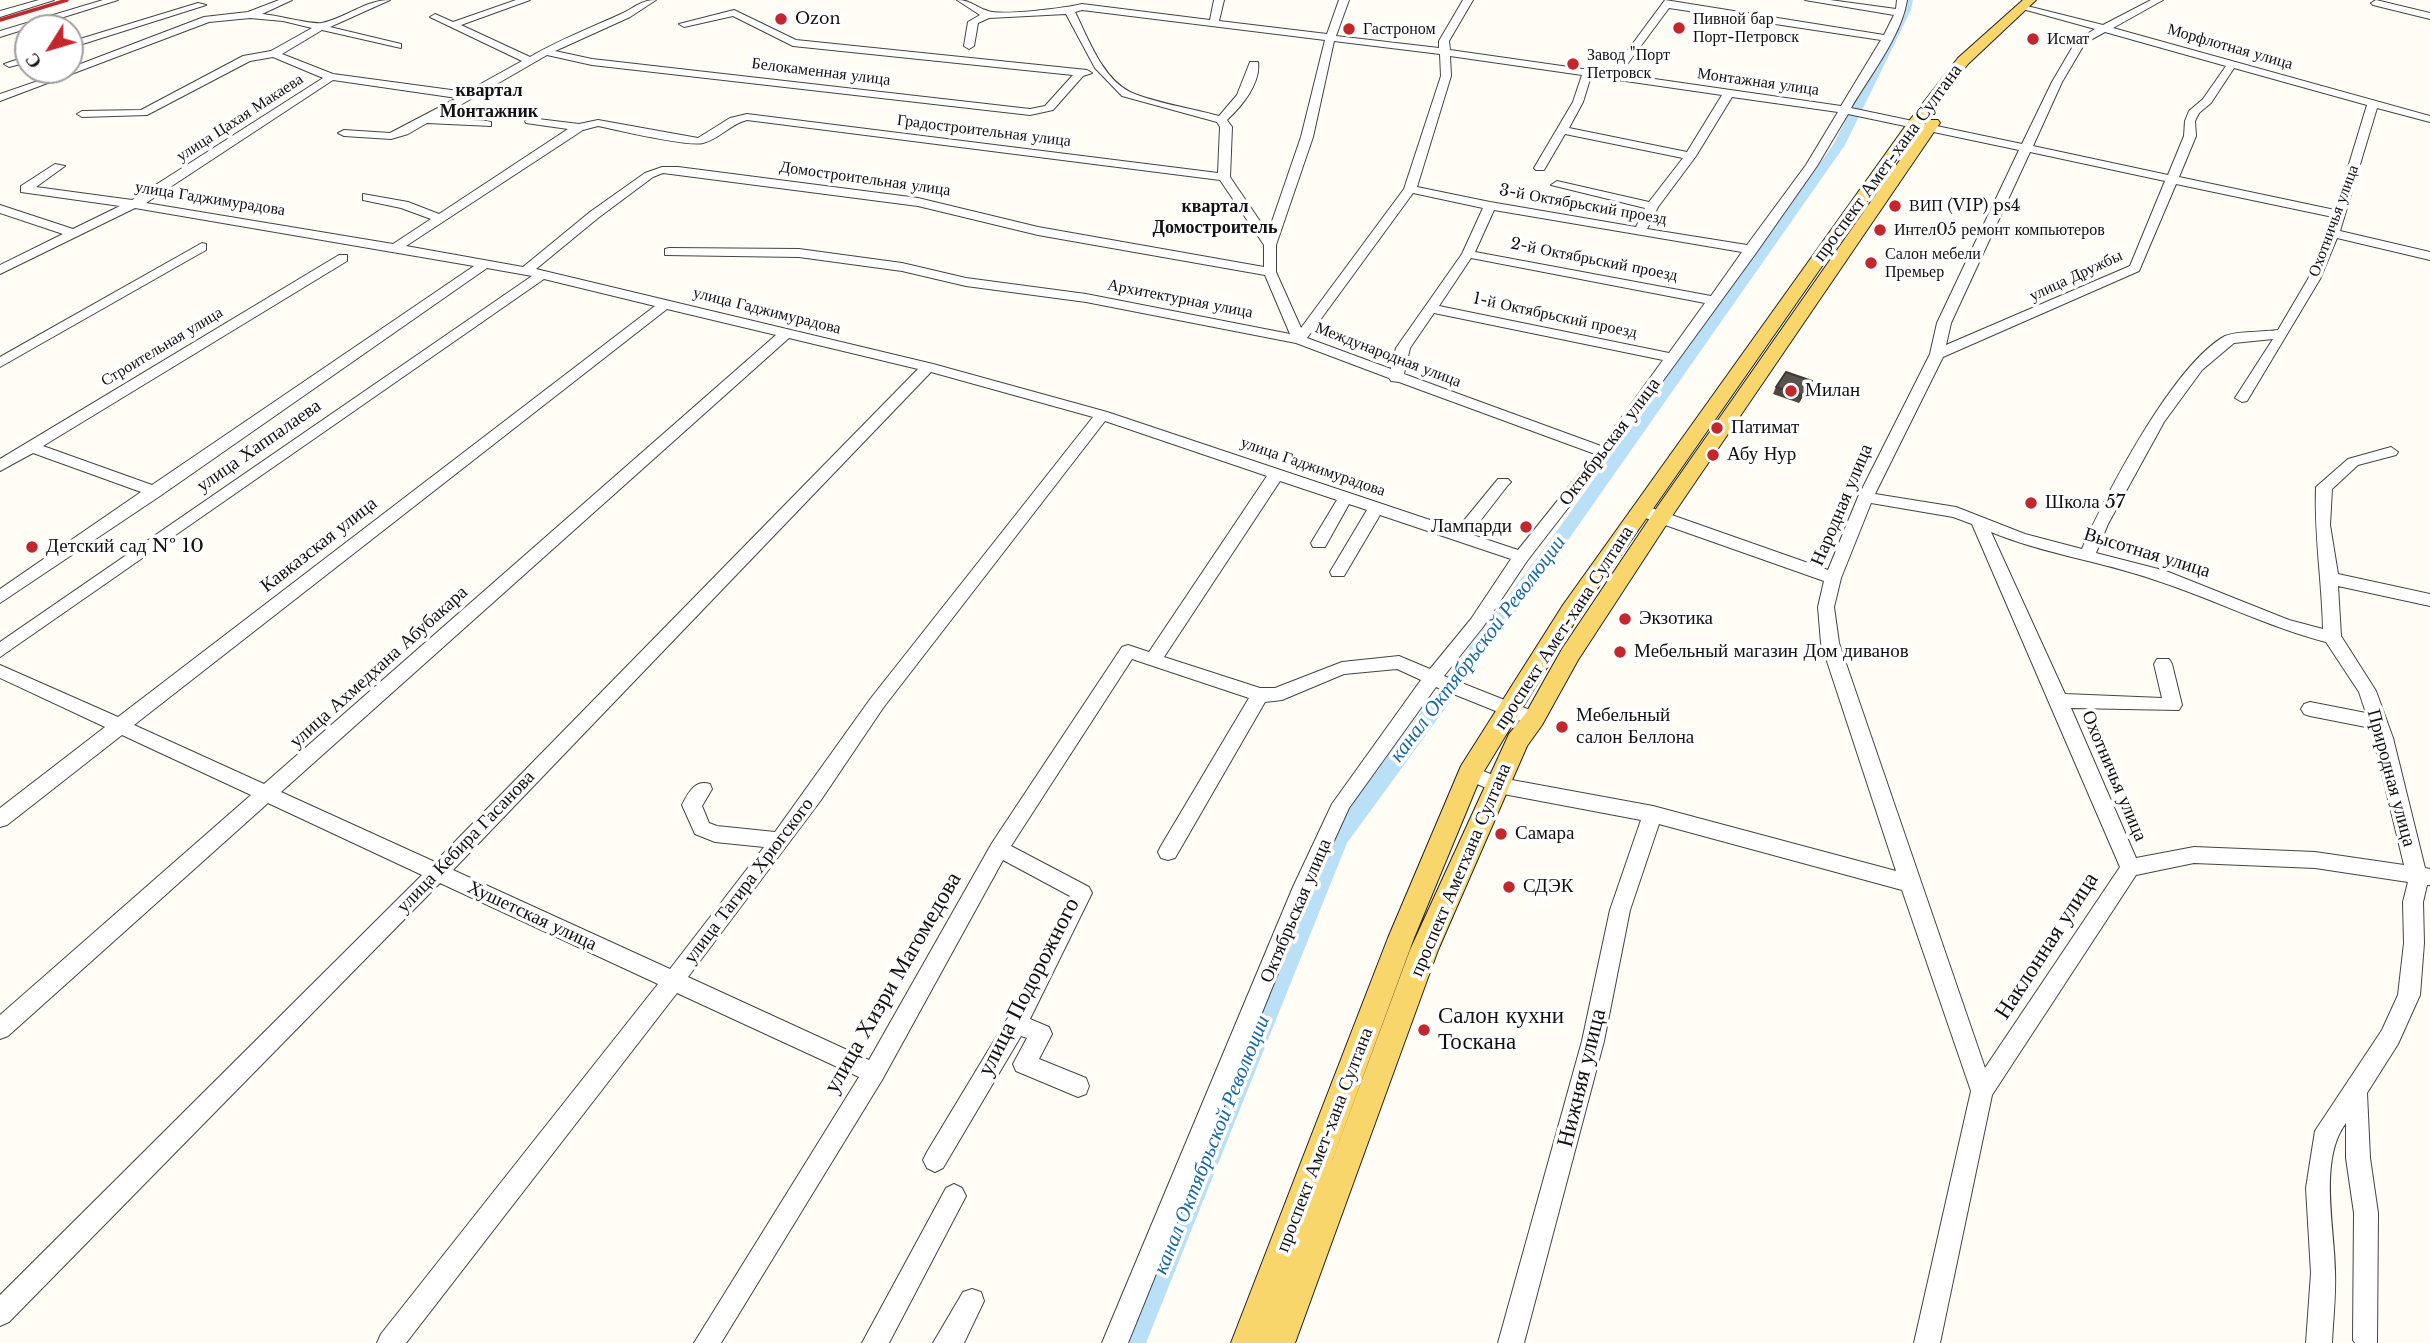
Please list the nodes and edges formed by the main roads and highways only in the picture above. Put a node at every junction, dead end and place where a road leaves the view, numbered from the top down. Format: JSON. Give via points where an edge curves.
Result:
{"nodes":[{"id":1,"x":2033,"y":4,"type":"edge"},
{"id":2,"x":1650,"y":515,"type":"junction"},
{"id":3,"x":1498,"y":785,"type":"joint"},
{"id":4,"x":1248,"y":1343,"type":"edge"},
{"id":5,"x":1278,"y":1343,"type":"edge"}],
"edges":[{"from":1,"to":2,"type":"main road","name":"проспект Амет-хана Султана","via":[[1963,61]]},
{"from":2,"to":3,"type":"main road","name":"проспект Аметхана Султана","via":[[1517,741]]},
{"from":2,"to":4,"type":"main road","name":"проспект Амет-хана Султана","via":[[1571,610],[1470,773],[1401,939]]},
{"from":3,"to":5,"type":"main road","name":"проспект Аметхана Султана","via":[[1424,950]]}]}
